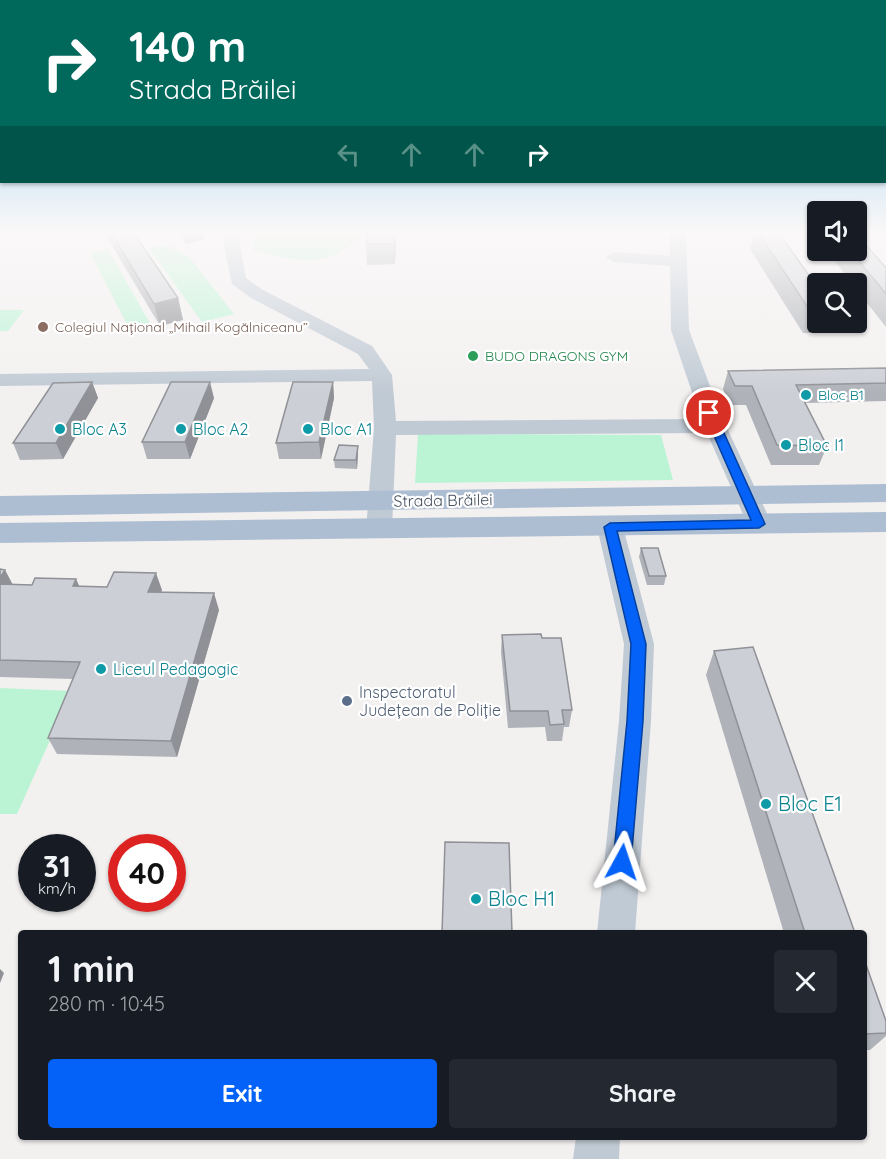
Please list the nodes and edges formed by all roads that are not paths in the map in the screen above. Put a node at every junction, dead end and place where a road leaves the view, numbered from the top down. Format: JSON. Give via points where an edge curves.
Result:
{"nodes":[{"id":1,"x":246,"y":286,"type":"edge"},
{"id":2,"x":678,"y":286,"type":"edge"},
{"id":3,"x":382,"y":375,"type":"junction"},
{"id":4,"x":0,"y":380,"type":"edge"},
{"id":5,"x":715,"y":426,"type":"junction"},
{"id":6,"x":385,"y":428,"type":"junction"},
{"id":7,"x":886,"y":493,"type":"edge"},
{"id":8,"x":746,"y":495,"type":"junction"},
{"id":9,"x":0,"y":506,"type":"edge"},
{"id":10,"x":379,"y":516,"type":"junction"},
{"id":11,"x":886,"y":522,"type":"edge"},
{"id":12,"x":759,"y":524,"type":"junction"},
{"id":13,"x":610,"y":527,"type":"junction"},
{"id":14,"x":0,"y":533,"type":"edge"},
{"id":15,"x":616,"y":930,"type":"edge"},
{"id":16,"x":598,"y":1140,"type":"edge"},
{"id":17,"x":596,"y":1159,"type":"edge"}],
"edges":[{"from":1,"to":3,"type":"street","via":[[365,351]]},
{"from":2,"to":5,"type":"street","via":[[680,330]]},
{"from":3,"to":4,"type":"street"},
{"from":3,"to":6,"type":"street"},
{"from":5,"to":6,"type":"street"},
{"from":5,"to":8,"type":"street"},
{"from":6,"to":10,"type":"street"},
{"from":7,"to":8,"type":"main road","name":"Strada Brăilei"},
{"from":8,"to":10,"type":"main road","name":"Strada Brăilei"},
{"from":8,"to":12,"type":"street"},
{"from":9,"to":10,"type":"main road","name":"Strada Brăilei"},
{"from":10,"to":13,"type":"main road","name":"Strada Brăilei"},
{"from":10,"to":14,"type":"main road","name":"Strada Brăilei"},
{"from":11,"to":12,"type":"main road","name":"Strada Brăilei"},
{"from":12,"to":13,"type":"main road","name":"Strada Brăilei"},
{"from":13,"to":15,"type":"street","via":[[639,644]]},
{"from":16,"to":17,"type":"street"}]}
